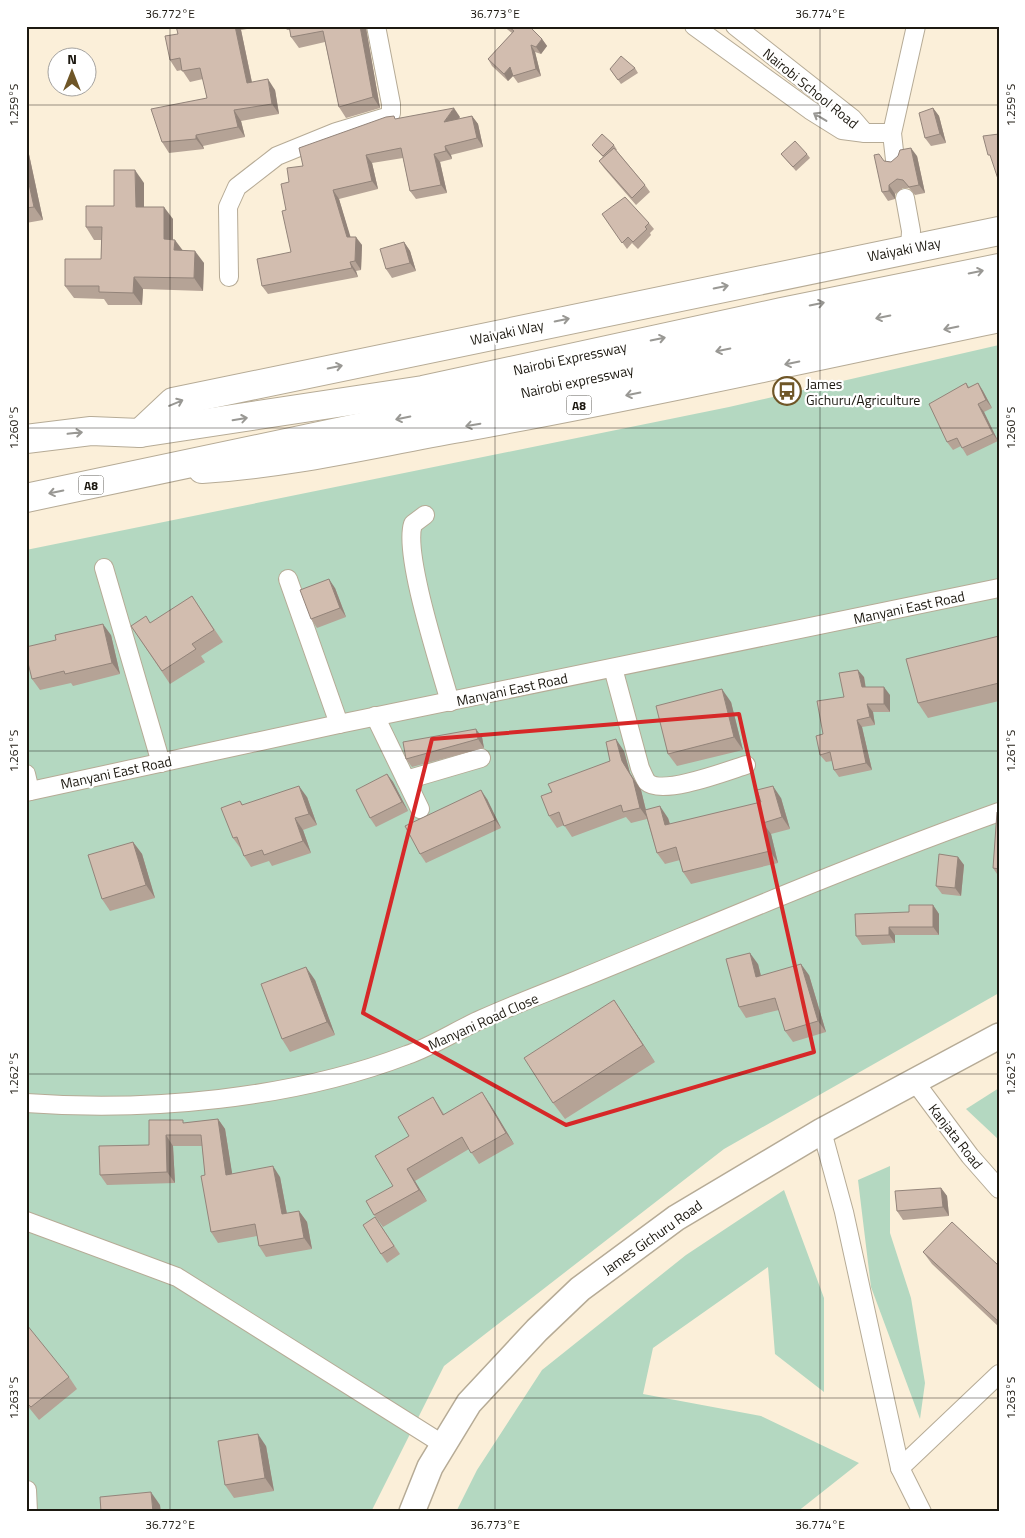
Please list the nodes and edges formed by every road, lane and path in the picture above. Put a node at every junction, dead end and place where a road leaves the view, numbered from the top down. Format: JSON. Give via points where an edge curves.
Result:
{"nodes":[{"id":1,"x":376,"y":26,"type":"edge"},
{"id":2,"x":694,"y":26,"type":"edge"},
{"id":3,"x":735,"y":26,"type":"edge"},
{"id":4,"x":916,"y":26,"type":"edge"},
{"id":5,"x":865,"y":133,"type":"junction"},
{"id":6,"x":892,"y":133,"type":"junction"},
{"id":7,"x":895,"y":160,"type":"edge"},
{"id":8,"x":904,"y":198,"type":"dead end"},
{"id":9,"x":999,"y":231,"type":"edge"},
{"id":10,"x":910,"y":248,"type":"junction"},
{"id":11,"x":999,"y":268,"type":"edge"},
{"id":12,"x":229,"y":277,"type":"dead end"},
{"id":13,"x":999,"y":292,"type":"edge"},
{"id":14,"x":999,"y":318,"type":"edge"},
{"id":15,"x":140,"y":433,"type":"junction"},
{"id":16,"x":26,"y":439,"type":"edge"},
{"id":17,"x":156,"y":472,"type":"junction"},
{"id":18,"x":26,"y":498,"type":"edge"},
{"id":19,"x":425,"y":515,"type":"dead end"},
{"id":20,"x":104,"y":568,"type":"dead end"},
{"id":21,"x":288,"y":579,"type":"dead end"},
{"id":22,"x":999,"y":588,"type":"edge"},
{"id":23,"x":613,"y":668,"type":"junction"},
{"id":24,"x":450,"y":702,"type":"junction"},
{"id":25,"x":375,"y":716,"type":"junction"},
{"id":26,"x":339,"y":724,"type":"junction"},
{"id":27,"x":481,"y":758,"type":"dead end"},
{"id":28,"x":161,"y":763,"type":"junction"},
{"id":29,"x":746,"y":765,"type":"dead end"},
{"id":30,"x":406,"y":780,"type":"junction"},
{"id":31,"x":27,"y":786,"type":"edge"},
{"id":32,"x":420,"y":809,"type":"dead end"},
{"id":33,"x":999,"y":812,"type":"edge"},
{"id":34,"x":999,"y":1036,"type":"edge"},
{"id":35,"x":915,"y":1082,"type":"junction"},
{"id":36,"x":26,"y":1103,"type":"edge"},
{"id":37,"x":822,"y":1131,"type":"junction"},
{"id":38,"x":999,"y":1189,"type":"edge"},
{"id":39,"x":26,"y":1221,"type":"edge"},
{"id":40,"x":999,"y":1374,"type":"edge"},
{"id":41,"x":444,"y":1445,"type":"junction"},
{"id":42,"x":900,"y":1468,"type":"junction"},
{"id":43,"x":27,"y":1490,"type":"edge"},
{"id":44,"x":28,"y":1512,"type":"edge"},
{"id":45,"x":412,"y":1512,"type":"edge"},
{"id":46,"x":922,"y":1512,"type":"edge"}],
"edges":[{"from":1,"to":12,"type":"street","via":[[391,113],[276,156],[237,187],[228,207]]},
{"from":5,"to":2,"type":"street","one_way":true,"via":[[842,130],[818,115]]},
{"from":3,"to":5,"type":"street","name":"Nairobi School Road","via":[[852,118]]},
{"from":4,"to":6,"type":"street"},
{"from":5,"to":6,"type":"street","name":"Nairobi School Road"},
{"from":6,"to":7,"type":"street"},
{"from":8,"to":10,"type":"street","via":[[911,232]]},
{"from":9,"to":10,"type":"main road","name":"Waiyaki Way"},
{"from":15,"to":10,"type":"main road","name":"Waiyaki Way","one_way":true,"via":[[173,402]]},
{"from":15,"to":11,"type":"main road","name":"Nairobi Expressway","one_way":true,"via":[[422,390]]},
{"from":13,"to":17,"type":"main road","name":"Nairobi expressway","number":"A8","one_way":true},
{"from":14,"to":17,"type":"main road","number":"A8","one_way":true,"via":[[669,387],[250,466]]},
{"from":16,"to":15,"type":"main road","one_way":true,"via":[[91,432]]},
{"from":17,"to":18,"type":"main road","number":"A8","one_way":true},
{"from":19,"to":24,"type":"street","via":[[413,524],[410,543]]},
{"from":20,"to":28,"type":"street"},
{"from":21,"to":26,"type":"street"},
{"from":22,"to":23,"type":"street","name":"Manyani East Road"},
{"from":23,"to":24,"type":"street","name":"Manyani East Road"},
{"from":23,"to":29,"type":"street","via":[[640,768],[647,781],[656,787],[670,787]]},
{"from":24,"to":25,"type":"street","name":"Manyani East Road"},
{"from":25,"to":26,"type":"street","name":"Manyani East Road"},
{"from":25,"to":30,"type":"street"},
{"from":26,"to":28,"type":"street","name":"Manyani East Road"},
{"from":27,"to":30,"type":"street"},
{"from":28,"to":31,"type":"street","name":"Manyani East Road"},
{"from":30,"to":32,"type":"street"},
{"from":33,"to":36,"type":"street","name":"Manyani Road Close","via":[[917,841],[482,1019],[408,1055],[331,1078],[247,1094],[166,1103],[78,1107]]},
{"from":34,"to":35,"type":"main road","name":"James Gichuru Road"},
{"from":35,"to":37,"type":"main road","name":"James Gichuru Road"},
{"from":35,"to":38,"type":"street","name":"Kanjata Road"},
{"from":37,"to":41,"type":"main road","name":"James Gichuru Road","via":[[676,1218],[580,1289],[469,1403]]},
{"from":37,"to":42,"type":"street","via":[[844,1212]]},
{"from":39,"to":41,"type":"street","via":[[177,1277]]},
{"from":40,"to":42,"type":"street"},
{"from":41,"to":45,"type":"main road","name":"James Gichuru Road","via":[[430,1467]]},
{"from":42,"to":46,"type":"street"},
{"from":43,"to":44,"type":"street"}]}
